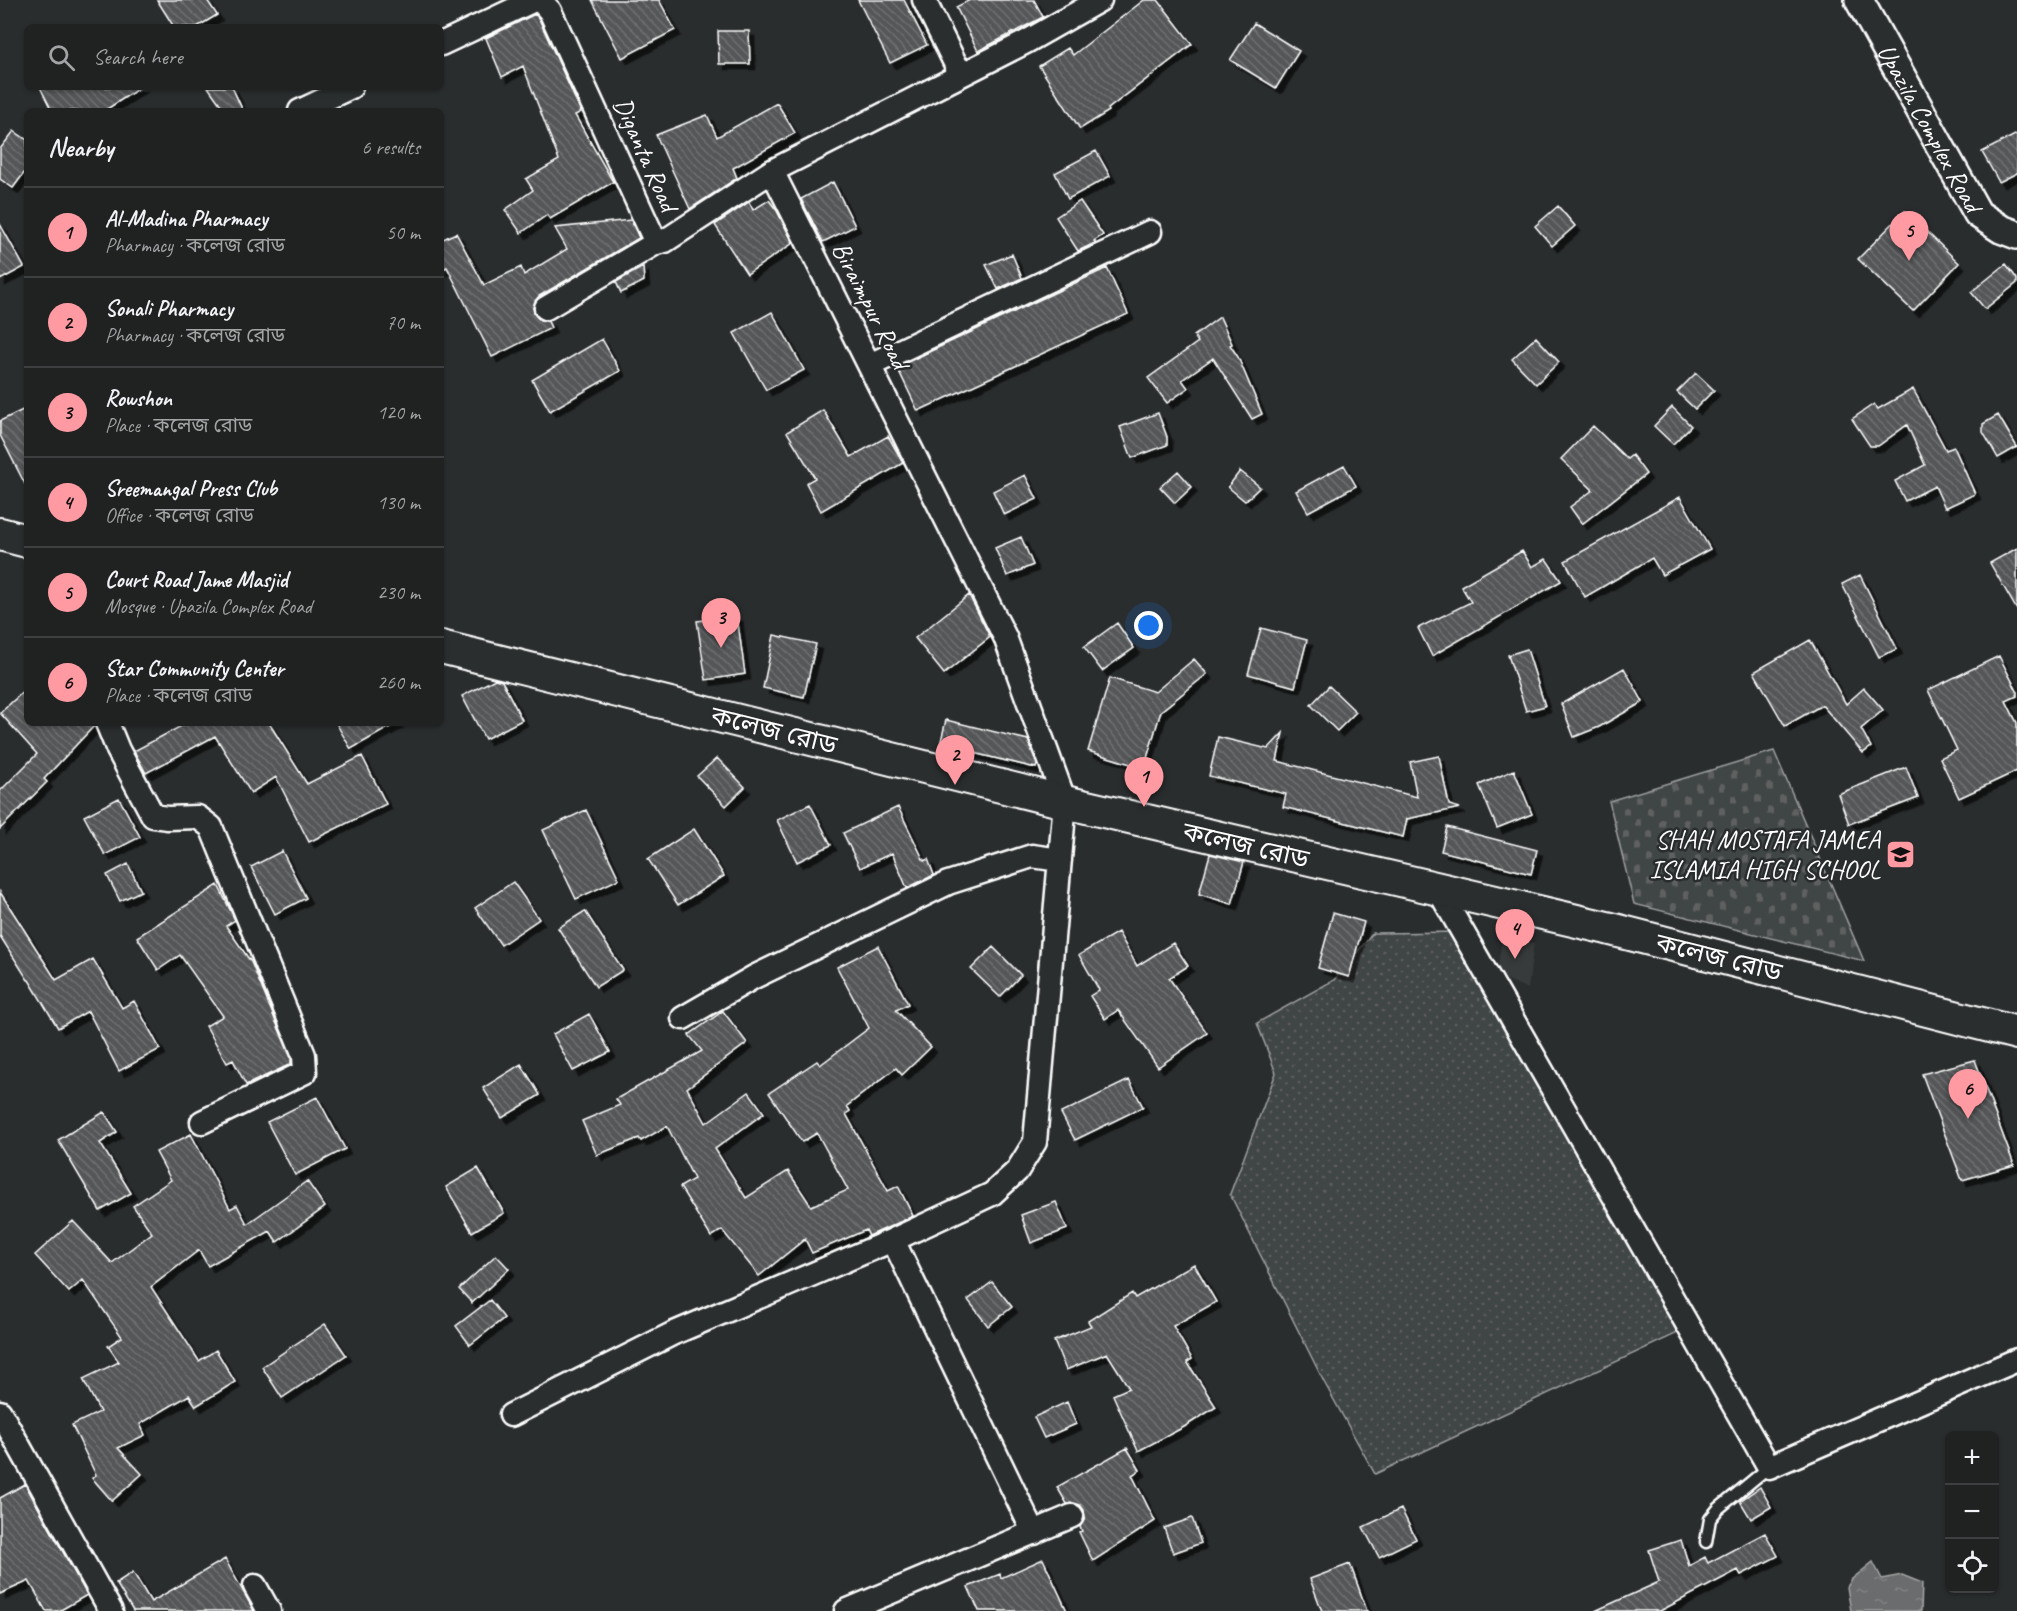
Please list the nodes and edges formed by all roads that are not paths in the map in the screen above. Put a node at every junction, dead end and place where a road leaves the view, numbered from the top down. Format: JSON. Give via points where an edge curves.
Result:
{"nodes":[{"id":1,"x":534,"y":0,"type":"edge"},
{"id":2,"x":540,"y":0,"type":"edge"},
{"id":3,"x":924,"y":0,"type":"edge"},
{"id":4,"x":1100,"y":0,"type":"edge"},
{"id":5,"x":1859,"y":0,"type":"edge"},
{"id":6,"x":444,"y":43,"type":"edge"},
{"id":7,"x":961,"y":75,"type":"junction"},
{"id":8,"x":345,"y":90,"type":"edge"},
{"id":9,"x":306,"y":108,"type":"edge"},
{"id":10,"x":772,"y":171,"type":"junction"},
{"id":11,"x":1150,"y":232,"type":"dead end"},
{"id":12,"x":2017,"y":235,"type":"edge"},
{"id":13,"x":656,"y":243,"type":"junction"},
{"id":14,"x":546,"y":308,"type":"dead end"},
{"id":15,"x":870,"y":365,"type":"junction"},
{"id":16,"x":0,"y":534,"type":"edge"},
{"id":17,"x":24,"y":540,"type":"edge"},
{"id":18,"x":444,"y":648,"type":"edge"},
{"id":19,"x":108,"y":726,"type":"edge"},
{"id":20,"x":1065,"y":802,"type":"junction"},
{"id":21,"x":1060,"y":860,"type":"junction"},
{"id":22,"x":1438,"y":890,"type":"junction"},
{"id":23,"x":683,"y":1018,"type":"dead end"},
{"id":24,"x":2017,"y":1033,"type":"edge"},
{"id":25,"x":202,"y":1122,"type":"dead end"},
{"id":26,"x":893,"y":1240,"type":"junction"},
{"id":27,"x":2017,"y":1360,"type":"edge"},
{"id":28,"x":0,"y":1412,"type":"edge"},
{"id":29,"x":511,"y":1415,"type":"dead end"},
{"id":30,"x":1769,"y":1467,"type":"junction"},
{"id":31,"x":1072,"y":1516,"type":"dead end"},
{"id":32,"x":1034,"y":1533,"type":"junction"},
{"id":33,"x":1706,"y":1542,"type":"dead end"},
{"id":34,"x":255,"y":1586,"type":"dead end"},
{"id":35,"x":111,"y":1611,"type":"edge"},
{"id":36,"x":269,"y":1611,"type":"edge"},
{"id":37,"x":846,"y":1611,"type":"edge"}],
"edges":[{"from":1,"to":6,"type":"street"},
{"from":2,"to":13,"type":"street","name":"Diganta Road","via":[[550,11]]},
{"from":3,"to":7,"type":"street"},
{"from":4,"to":7,"type":"street"},
{"from":5,"to":12,"type":"street","name":"Upazila Complex Road","via":[[1978,214],[2001,230]]},
{"from":7,"to":10,"type":"street"},
{"from":8,"to":9,"type":"street"},
{"from":10,"to":13,"type":"street","name":"Diganta Road","via":[[665,241]]},
{"from":10,"to":15,"type":"street","name":"Biraimpur Road"},
{"from":11,"to":15,"type":"street"},
{"from":13,"to":14,"type":"street"},
{"from":15,"to":20,"type":"street","name":"Biraimpur Road","via":[[1005,637]]},
{"from":16,"to":17,"type":"main road"},
{"from":18,"to":20,"type":"main road","name":"কলেজ রোড"},
{"from":19,"to":25,"type":"street","via":[[153,816],[198,817],[211,827],[304,1055],[305,1072]]},
{"from":20,"to":21,"type":"street"},
{"from":20,"to":22,"type":"main road","name":"কলেজ রোড"},
{"from":21,"to":23,"type":"street","via":[[1032,856],[948,883],[754,977]]},
{"from":21,"to":26,"type":"street","via":[[1035,1142],[1017,1171],[992,1194]]},
{"from":22,"to":24,"type":"main road","name":"কলেজ রোড","via":[[1607,928]]},
{"from":22,"to":30,"type":"street"},
{"from":26,"to":29,"type":"street","via":[[672,1334]]},
{"from":26,"to":32,"type":"street"},
{"from":27,"to":30,"type":"street"},
{"from":28,"to":35,"type":"street"},
{"from":30,"to":33,"type":"lane","via":[[1718,1509],[1710,1519]]},
{"from":31,"to":32,"type":"street"},
{"from":32,"to":37,"type":"street"},
{"from":34,"to":36,"type":"street"}]}
